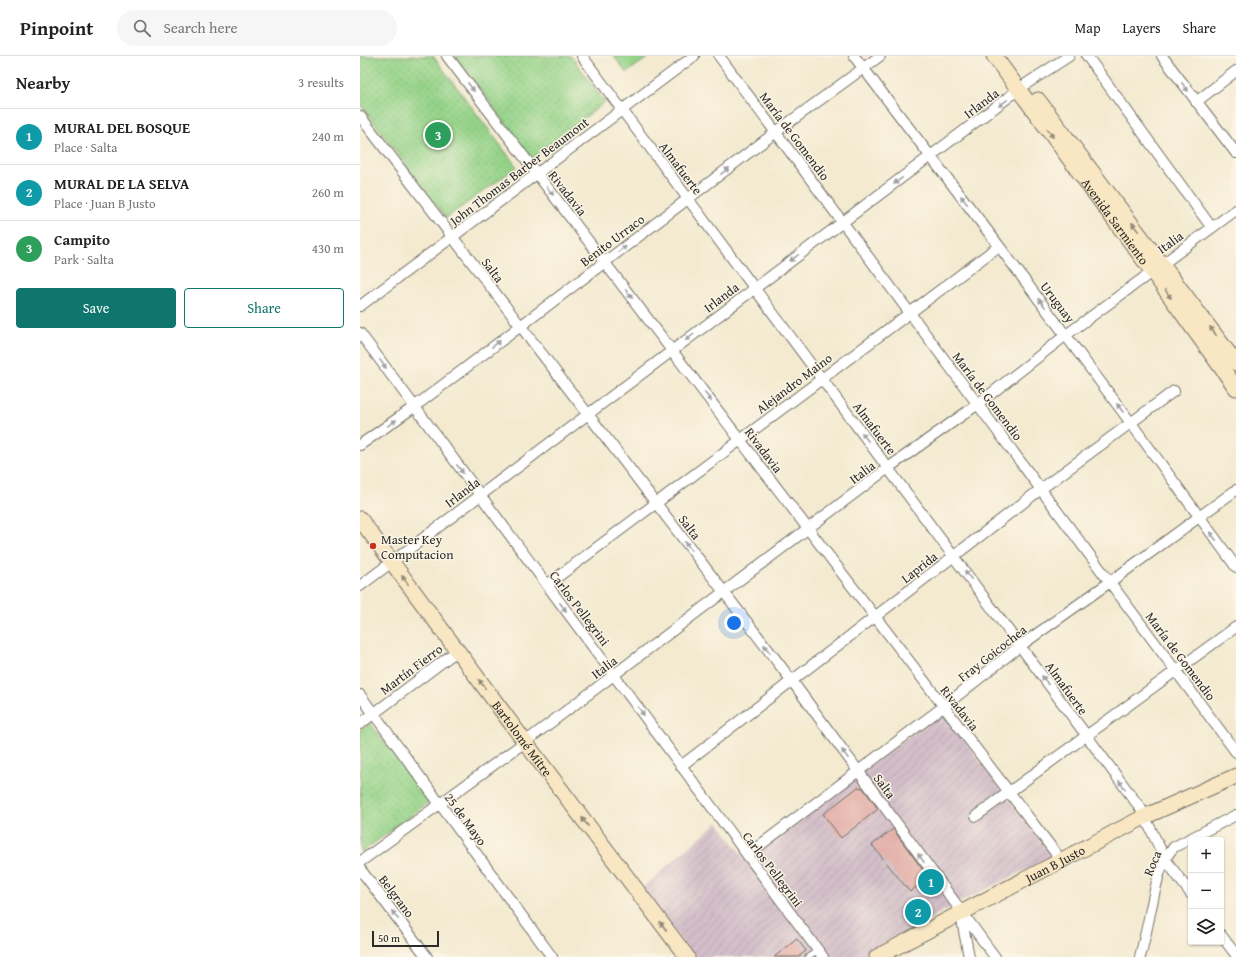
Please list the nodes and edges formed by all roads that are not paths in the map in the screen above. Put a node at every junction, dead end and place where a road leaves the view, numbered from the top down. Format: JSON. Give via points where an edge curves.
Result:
{"nodes":[{"id":1,"x":447,"y":56,"type":"edge"},
{"id":2,"x":582,"y":56,"type":"edge"},
{"id":3,"x":694,"y":56,"type":"edge"},
{"id":4,"x":718,"y":56,"type":"edge"},
{"id":5,"x":854,"y":56,"type":"edge"},
{"id":6,"x":880,"y":56,"type":"edge"},
{"id":7,"x":994,"y":56,"type":"edge"},
{"id":8,"x":1006,"y":56,"type":"edge"},
{"id":9,"x":1068,"y":56,"type":"edge"},
{"id":10,"x":1087,"y":56,"type":"edge"},
{"id":11,"x":1162,"y":56,"type":"edge"},
{"id":12,"x":863,"y":68,"type":"junction"},
{"id":13,"x":1236,"y":71,"type":"edge"},
{"id":14,"x":1023,"y":87,"type":"junction"},
{"id":15,"x":1196,"y":102,"type":"junction"},
{"id":16,"x":622,"y":110,"type":"junction"},
{"id":17,"x":360,"y":116,"type":"edge"},
{"id":18,"x":776,"y":132,"type":"junction"},
{"id":19,"x":1236,"y":153,"type":"edge"},
{"id":20,"x":930,"y":157,"type":"junction"},
{"id":21,"x":536,"y":173,"type":"junction"},
{"id":22,"x":688,"y":199,"type":"junction"},
{"id":23,"x":1236,"y":210,"type":"edge"},
{"id":24,"x":843,"y":222,"type":"junction"},
{"id":25,"x":1212,"y":228,"type":"junction"},
{"id":26,"x":453,"y":238,"type":"junction"},
{"id":27,"x":999,"y":246,"type":"junction"},
{"id":28,"x":605,"y":262,"type":"junction"},
{"id":29,"x":1157,"y":267,"type":"junction"},
{"id":30,"x":754,"y":288,"type":"junction"},
{"id":31,"x":360,"y":306,"type":"edge"},
{"id":32,"x":910,"y":312,"type":"junction"},
{"id":33,"x":520,"y":326,"type":"junction"},
{"id":34,"x":360,"y":333,"type":"edge"},
{"id":35,"x":1066,"y":335,"type":"junction"},
{"id":36,"x":672,"y":350,"type":"junction"},
{"id":37,"x":1234,"y":357,"type":"edge"},
{"id":38,"x":1218,"y":364,"type":"junction"},
{"id":39,"x":822,"y":379,"type":"junction"},
{"id":40,"x":1236,"y":388,"type":"edge"},
{"id":41,"x":1174,"y":391,"type":"dead end"},
{"id":42,"x":978,"y":404,"type":"junction"},
{"id":43,"x":414,"y":407,"type":"junction"},
{"id":44,"x":587,"y":414,"type":"junction"},
{"id":45,"x":1131,"y":423,"type":"junction"},
{"id":46,"x":740,"y":440,"type":"junction"},
{"id":47,"x":360,"y":445,"type":"edge"},
{"id":48,"x":888,"y":468,"type":"junction"},
{"id":49,"x":1041,"y":489,"type":"junction"},
{"id":50,"x":1236,"y":490,"type":"edge"},
{"id":51,"x":480,"y":495,"type":"junction"},
{"id":52,"x":656,"y":503,"type":"junction"},
{"id":53,"x":1199,"y":518,"type":"junction"},
{"id":54,"x":360,"y":519,"type":"edge"},
{"id":55,"x":808,"y":529,"type":"junction"},
{"id":56,"x":954,"y":556,"type":"junction"},
{"id":57,"x":391,"y":562,"type":"junction"},
{"id":58,"x":1236,"y":567,"type":"edge"},
{"id":59,"x":1110,"y":582,"type":"junction"},
{"id":60,"x":547,"y":585,"type":"junction"},
{"id":61,"x":360,"y":586,"type":"edge"},
{"id":62,"x":724,"y":593,"type":"junction"},
{"id":63,"x":875,"y":617,"type":"junction"},
{"id":64,"x":1236,"y":627,"type":"edge"},
{"id":65,"x":1020,"y":646,"type":"junction"},
{"id":66,"x":458,"y":650,"type":"junction"},
{"id":67,"x":1176,"y":671,"type":"junction"},
{"id":68,"x":615,"y":675,"type":"junction"},
{"id":69,"x":792,"y":681,"type":"junction"},
{"id":70,"x":360,"y":696,"type":"edge"},
{"id":71,"x":943,"y":707,"type":"junction"},
{"id":72,"x":374,"y":713,"type":"junction"},
{"id":73,"x":360,"y":724,"type":"edge"},
{"id":74,"x":1086,"y":736,"type":"junction"},
{"id":75,"x":525,"y":742,"type":"junction"},
{"id":76,"x":1236,"y":752,"type":"edge"},
{"id":77,"x":681,"y":766,"type":"junction"},
{"id":78,"x":858,"y":771,"type":"junction"},
{"id":79,"x":1236,"y":776,"type":"edge"},
{"id":80,"x":1009,"y":792,"type":"junction"},
{"id":81,"x":439,"y":804,"type":"junction"},
{"id":82,"x":1236,"y":815,"type":"edge"},
{"id":83,"x":976,"y":816,"type":"dead end"},
{"id":84,"x":1144,"y":817,"type":"junction"},
{"id":85,"x":747,"y":855,"type":"junction"},
{"id":86,"x":1165,"y":859,"type":"junction"},
{"id":87,"x":1060,"y":860,"type":"junction"},
{"id":88,"x":360,"y":862,"type":"edge"},
{"id":89,"x":360,"y":869,"type":"edge"},
{"id":90,"x":1188,"y":890,"type":"edge"},
{"id":91,"x":961,"y":912,"type":"junction"},
{"id":92,"x":1224,"y":939,"type":"edge"},
{"id":93,"x":820,"y":954,"type":"edge"},
{"id":94,"x":423,"y":955,"type":"edge"},
{"id":95,"x":1236,"y":955,"type":"edge"},
{"id":96,"x":552,"y":957,"type":"edge"},
{"id":97,"x":686,"y":957,"type":"edge"},
{"id":98,"x":808,"y":957,"type":"edge"},
{"id":99,"x":877,"y":957,"type":"edge"},
{"id":100,"x":969,"y":957,"type":"edge"},
{"id":101,"x":995,"y":957,"type":"edge"},
{"id":102,"x":1140,"y":957,"type":"edge"}],
"edges":[{"from":1,"to":21,"type":"street","name":"Rivadavia","one_way":true},
{"from":2,"to":16,"type":"street","name":"Almafuerte"},
{"from":3,"to":16,"type":"street","name":"John Thomas Barber Beaumont"},
{"from":4,"to":18,"type":"street","name":"María de Gomendio"},
{"from":5,"to":12,"type":"street","name":"Uruguay"},
{"from":6,"to":12,"type":"street","name":"Benito Urraco"},
{"from":7,"to":14,"type":"main road","name":"Avenida Sarmiento"},
{"from":8,"to":14,"type":"main road","name":"Avenida Sarmiento"},
{"from":9,"to":14,"type":"street","name":"Irlanda"},
{"from":10,"to":25,"type":"street"},
{"from":11,"to":15,"type":"street","one_way":true},
{"from":12,"to":18,"type":"street","name":"Benito Urraco"},
{"from":12,"to":20,"type":"street","name":"Uruguay"},
{"from":13,"to":15,"type":"street"},
{"from":14,"to":20,"type":"street","name":"Irlanda","one_way":true},
{"from":14,"to":29,"type":"main road","name":"Avenida Sarmiento"},
{"from":15,"to":19,"type":"street"},
{"from":16,"to":21,"type":"street","name":"John Thomas Barber Beaumont"},
{"from":16,"to":22,"type":"street","name":"Almafuerte"},
{"from":17,"to":26,"type":"street","name":"Salta"},
{"from":22,"to":18,"type":"street","name":"Benito Urraco","one_way":true},
{"from":18,"to":24,"type":"street","name":"María de Gomendio"},
{"from":20,"to":24,"type":"street","name":"Irlanda","one_way":true},
{"from":27,"to":20,"type":"street","name":"Uruguay","one_way":true},
{"from":21,"to":26,"type":"street","name":"John Thomas Barber Beaumont"},
{"from":21,"to":28,"type":"street","name":"Rivadavia","one_way":true},
{"from":28,"to":22,"type":"street","name":"Benito Urraco","one_way":true},
{"from":22,"to":30,"type":"street","name":"Almafuerte"},
{"from":23,"to":25,"type":"street","name":"Italia"},
{"from":24,"to":30,"type":"street","name":"Irlanda","one_way":true},
{"from":24,"to":32,"type":"street","name":"María de Gomendio"},
{"from":25,"to":29,"type":"street","name":"Italia"},
{"from":26,"to":31,"type":"street","name":"John Thomas Barber Beaumont"},
{"from":26,"to":33,"type":"street","name":"Salta"},
{"from":27,"to":32,"type":"street","name":"Alejandro Maino"},
{"from":35,"to":27,"type":"street","name":"Uruguay","one_way":true},
{"from":28,"to":33,"type":"street","name":"Benito Urraco"},
{"from":28,"to":36,"type":"street","name":"Rivadavia","one_way":true},
{"from":29,"to":35,"type":"street","name":"Italia"},
{"from":37,"to":29,"type":"main road","name":"Avenida Sarmiento","one_way":true},
{"from":29,"to":38,"type":"main road","name":"Avenida Sarmiento","one_way":true},
{"from":30,"to":36,"type":"street","name":"Irlanda","one_way":true},
{"from":30,"to":39,"type":"street","name":"Almafuerte"},
{"from":32,"to":39,"type":"street","name":"Alejandro Maino"},
{"from":32,"to":42,"type":"street","name":"María de Gomendio"},
{"from":43,"to":33,"type":"street","name":"Benito Urraco","one_way":true},
{"from":33,"to":44,"type":"street","name":"Salta"},
{"from":34,"to":43,"type":"street","name":"Carlos Pellegrini","one_way":true},
{"from":35,"to":42,"type":"street","name":"Italia"},
{"from":45,"to":35,"type":"street","name":"Uruguay","one_way":true},
{"from":36,"to":44,"type":"street","name":"Irlanda"},
{"from":36,"to":46,"type":"street","name":"Rivadavia","one_way":true},
{"from":37,"to":38,"type":"street"},
{"from":38,"to":40,"type":"main road","name":"Avenida Sarmiento"},
{"from":39,"to":46,"type":"street","name":"Alejandro Maino"},
{"from":48,"to":39,"type":"street","name":"Almafuerte","one_way":true},
{"from":41,"to":45,"type":"street","name":"Laprida"},
{"from":42,"to":48,"type":"street","name":"Italia"},
{"from":42,"to":49,"type":"street","name":"María de Gomendio"},
{"from":47,"to":43,"type":"street","name":"Benito Urraco","one_way":true},
{"from":43,"to":51,"type":"street","name":"Carlos Pellegrini","one_way":true},
{"from":44,"to":51,"type":"street","name":"Irlanda"},
{"from":44,"to":52,"type":"street","name":"Salta"},
{"from":45,"to":49,"type":"street","name":"Laprida"},
{"from":45,"to":53,"type":"street","name":"Uruguay"},
{"from":46,"to":52,"type":"street","name":"Alejandro Maino"},
{"from":46,"to":55,"type":"street","name":"Rivadavia"},
{"from":48,"to":55,"type":"street","name":"Italia"},
{"from":48,"to":56,"type":"street","name":"Almafuerte"},
{"from":49,"to":56,"type":"street","name":"Laprida"},
{"from":49,"to":59,"type":"street","name":"María de Gomendio"},
{"from":50,"to":53,"type":"street","name":"Fray Goicochea"},
{"from":51,"to":57,"type":"street","name":"Irlanda"},
{"from":51,"to":60,"type":"street","name":"Carlos Pellegrini"},
{"from":52,"to":60,"type":"street","name":"Alejandro Maino"},
{"from":62,"to":52,"type":"street","name":"Salta","one_way":true},
{"from":58,"to":53,"type":"street","name":"Uruguay","one_way":true},
{"from":53,"to":59,"type":"street","name":"Fray Goicochea"},
{"from":54,"to":57,"type":"main road","name":"Bartolomé Mitre"},
{"from":55,"to":62,"type":"street","name":"Italia"},
{"from":55,"to":63,"type":"street","name":"Rivadavia"},
{"from":56,"to":63,"type":"street","name":"Laprida"},
{"from":65,"to":56,"type":"street","name":"Almafuerte","one_way":true},
{"from":57,"to":61,"type":"street","name":"Irlanda"},
{"from":66,"to":57,"type":"main road","name":"Bartolomé Mitre","one_way":true},
{"from":59,"to":65,"type":"street","name":"Fray Goicochea"},
{"from":59,"to":67,"type":"street","name":"María de Gomendio"},
{"from":60,"to":68,"type":"street","name":"Carlos Pellegrini","one_way":true},
{"from":62,"to":68,"type":"street","name":"Italia"},
{"from":69,"to":62,"type":"street","name":"Salta","one_way":true},
{"from":63,"to":69,"type":"street","name":"Laprida"},
{"from":63,"to":71,"type":"street","name":"Rivadavia"},
{"from":64,"to":67,"type":"street"},
{"from":65,"to":71,"type":"street","name":"Fray Goicochea"},
{"from":74,"to":65,"type":"street","name":"Almafuerte","one_way":true},
{"from":66,"to":72,"type":"street","name":"Martín Fierro"},
{"from":75,"to":66,"type":"main road","name":"Bartolomé Mitre","one_way":true},
{"from":67,"to":74,"type":"street"},
{"from":67,"to":76,"type":"street","name":"María de Gomendio"},
{"from":68,"to":75,"type":"street","name":"Italia"},
{"from":68,"to":77,"type":"street","name":"Carlos Pellegrini","one_way":true},
{"from":69,"to":77,"type":"street","name":"Laprida"},
{"from":78,"to":69,"type":"street","name":"Salta","one_way":true},
{"from":70,"to":72,"type":"street","name":"25 de Mayo"},
{"from":71,"to":78,"type":"street","name":"Fray Goicochea"},
{"from":71,"to":80,"type":"street","name":"Rivadavia"},
{"from":72,"to":73,"type":"street","name":"Martín Fierro"},
{"from":72,"to":81,"type":"street","name":"25 de Mayo"},
{"from":74,"to":80,"type":"street"},
{"from":84,"to":74,"type":"street","name":"Almafuerte","one_way":true,"via":[[1141,809]]},
{"from":75,"to":81,"type":"street","name":"Italia"},
{"from":97,"to":75,"type":"main road","name":"Bartolomé Mitre","one_way":true},
{"from":77,"to":85,"type":"street","name":"Carlos Pellegrini"},
{"from":78,"to":85,"type":"street","name":"Fray Goicochea"},
{"from":91,"to":78,"type":"street","name":"Salta","one_way":true},
{"from":79,"to":84,"type":"main road","name":"Juan B Justo"},
{"from":80,"to":83,"type":"street"},
{"from":80,"to":87,"type":"street","name":"Rivadavia"},
{"from":81,"to":88,"type":"street","name":"Italia"},
{"from":81,"to":96,"type":"street","name":"25 de Mayo"},
{"from":82,"to":86,"type":"street","name":"Roca","via":[[1174,847]]},
{"from":84,"to":86,"type":"street"},
{"from":84,"to":87,"type":"main road","name":"Juan B Justo"},
{"from":85,"to":93,"type":"street","name":"Carlos Pellegrini"},
{"from":86,"to":90,"type":"street"},
{"from":86,"to":102,"type":"street","name":"Roca"},
{"from":87,"to":91,"type":"main road","name":"Juan B Justo"},
{"from":94,"to":89,"type":"street","name":"Belgrano","one_way":true},
{"from":91,"to":99,"type":"main road","name":"Juan B Justo"},
{"from":91,"to":100,"type":"street"},
{"from":91,"to":101,"type":"street","name":"Salta"},
{"from":92,"to":95,"type":"street"},
{"from":93,"to":98,"type":"lane"}]}
